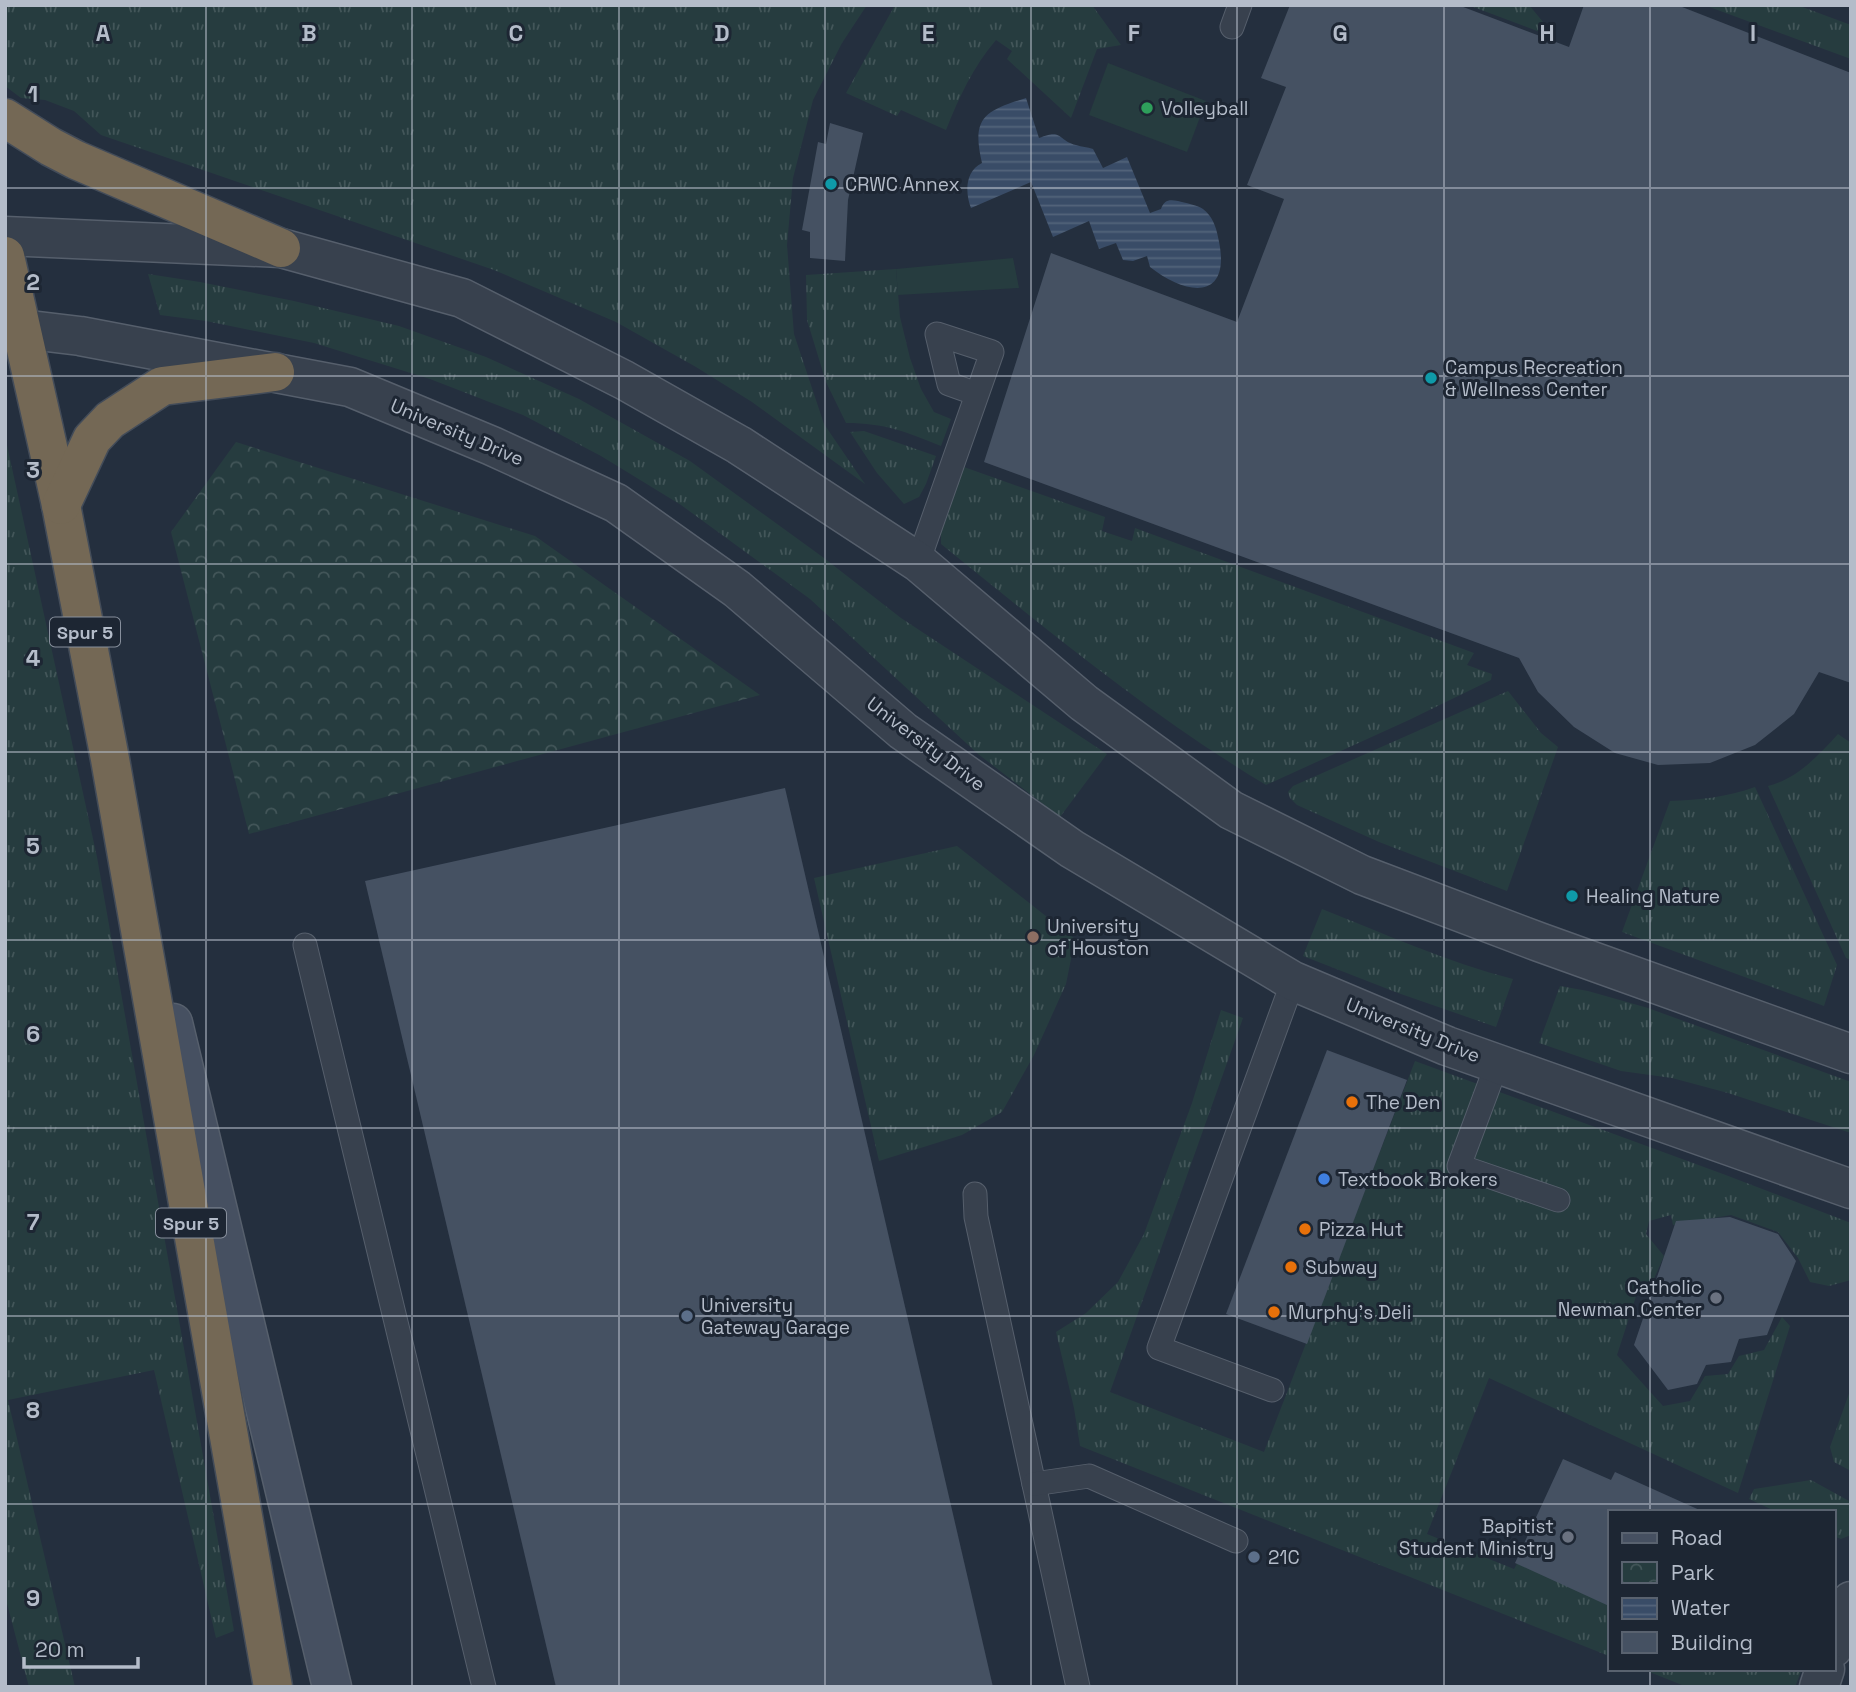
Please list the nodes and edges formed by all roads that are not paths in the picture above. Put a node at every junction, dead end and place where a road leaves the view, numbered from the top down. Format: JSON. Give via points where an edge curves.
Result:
{"nodes":[{"id":1,"x":5,"y":118,"type":"edge"},
{"id":2,"x":5,"y":236,"type":"edge"},
{"id":3,"x":281,"y":248,"type":"junction"},
{"id":4,"x":5,"y":256,"type":"edge"},
{"id":5,"x":13,"y":328,"type":"edge"},
{"id":6,"x":275,"y":372,"type":"junction"},
{"id":7,"x":977,"y":394,"type":"dead end"},
{"id":8,"x":61,"y":505,"type":"junction"},
{"id":9,"x":918,"y":562,"type":"junction"},
{"id":10,"x":110,"y":759,"type":"junction"},
{"id":11,"x":305,"y":945,"type":"dead end"},
{"id":12,"x":1293,"y":981,"type":"junction"},
{"id":13,"x":1851,"y":1054,"type":"edge"},
{"id":14,"x":1497,"y":1064,"type":"junction"},
{"id":15,"x":1851,"y":1189,"type":"edge"},
{"id":16,"x":975,"y":1194,"type":"dead end"},
{"id":17,"x":1558,"y":1200,"type":"dead end"},
{"id":18,"x":1272,"y":1390,"type":"dead end"},
{"id":19,"x":1034,"y":1484,"type":"junction"},
{"id":20,"x":1236,"y":1541,"type":"dead end"},
{"id":21,"x":1851,"y":1601,"type":"edge"},
{"id":22,"x":1835,"y":1643,"type":"edge"},
{"id":23,"x":273,"y":1687,"type":"edge"},
{"id":24,"x":332,"y":1687,"type":"edge"},
{"id":25,"x":484,"y":1687,"type":"edge"},
{"id":26,"x":1077,"y":1687,"type":"edge"}],
"edges":[{"from":1,"to":3,"type":"highway","via":[[76,160]]},
{"from":2,"to":3,"type":"street"},
{"from":3,"to":9,"type":"street","via":[[462,298],[624,380],[739,445]]},
{"from":4,"to":5,"type":"highway","name":"Spur 5","number":"Spur 5"},
{"from":5,"to":6,"type":"street","name":"University Drive"},
{"from":5,"to":8,"type":"highway","name":"Spur 5","number":"Spur 5"},
{"from":6,"to":8,"type":"highway","via":[[162,386],[92,439]]},
{"from":6,"to":12,"type":"street","name":"University Drive","via":[[350,387],[616,503],[737,589],[926,747],[1072,849]]},
{"from":7,"to":9,"type":"lane"},
{"from":8,"to":10,"type":"highway","name":"Spur 5","number":"Spur 5"},
{"from":9,"to":13,"type":"street","via":[[1084,703],[1231,810],[1362,875]]},
{"from":10,"to":23,"type":"highway","number":"Spur 5"},
{"from":10,"to":24,"type":"main road","name":"Spur 5"},
{"from":11,"to":25,"type":"lane"},
{"from":12,"to":14,"type":"street","name":"University Drive"},
{"from":12,"to":18,"type":"lane","via":[[1159,1348]]},
{"from":14,"to":15,"type":"street","name":"University Drive"},
{"from":14,"to":17,"type":"lane","via":[[1459,1166]]},
{"from":16,"to":19,"type":"lane","via":[[976,1217]]},
{"from":19,"to":20,"type":"lane","via":[[1089,1476]]},
{"from":19,"to":26,"type":"lane"},
{"from":21,"to":22,"type":"street"}]}
